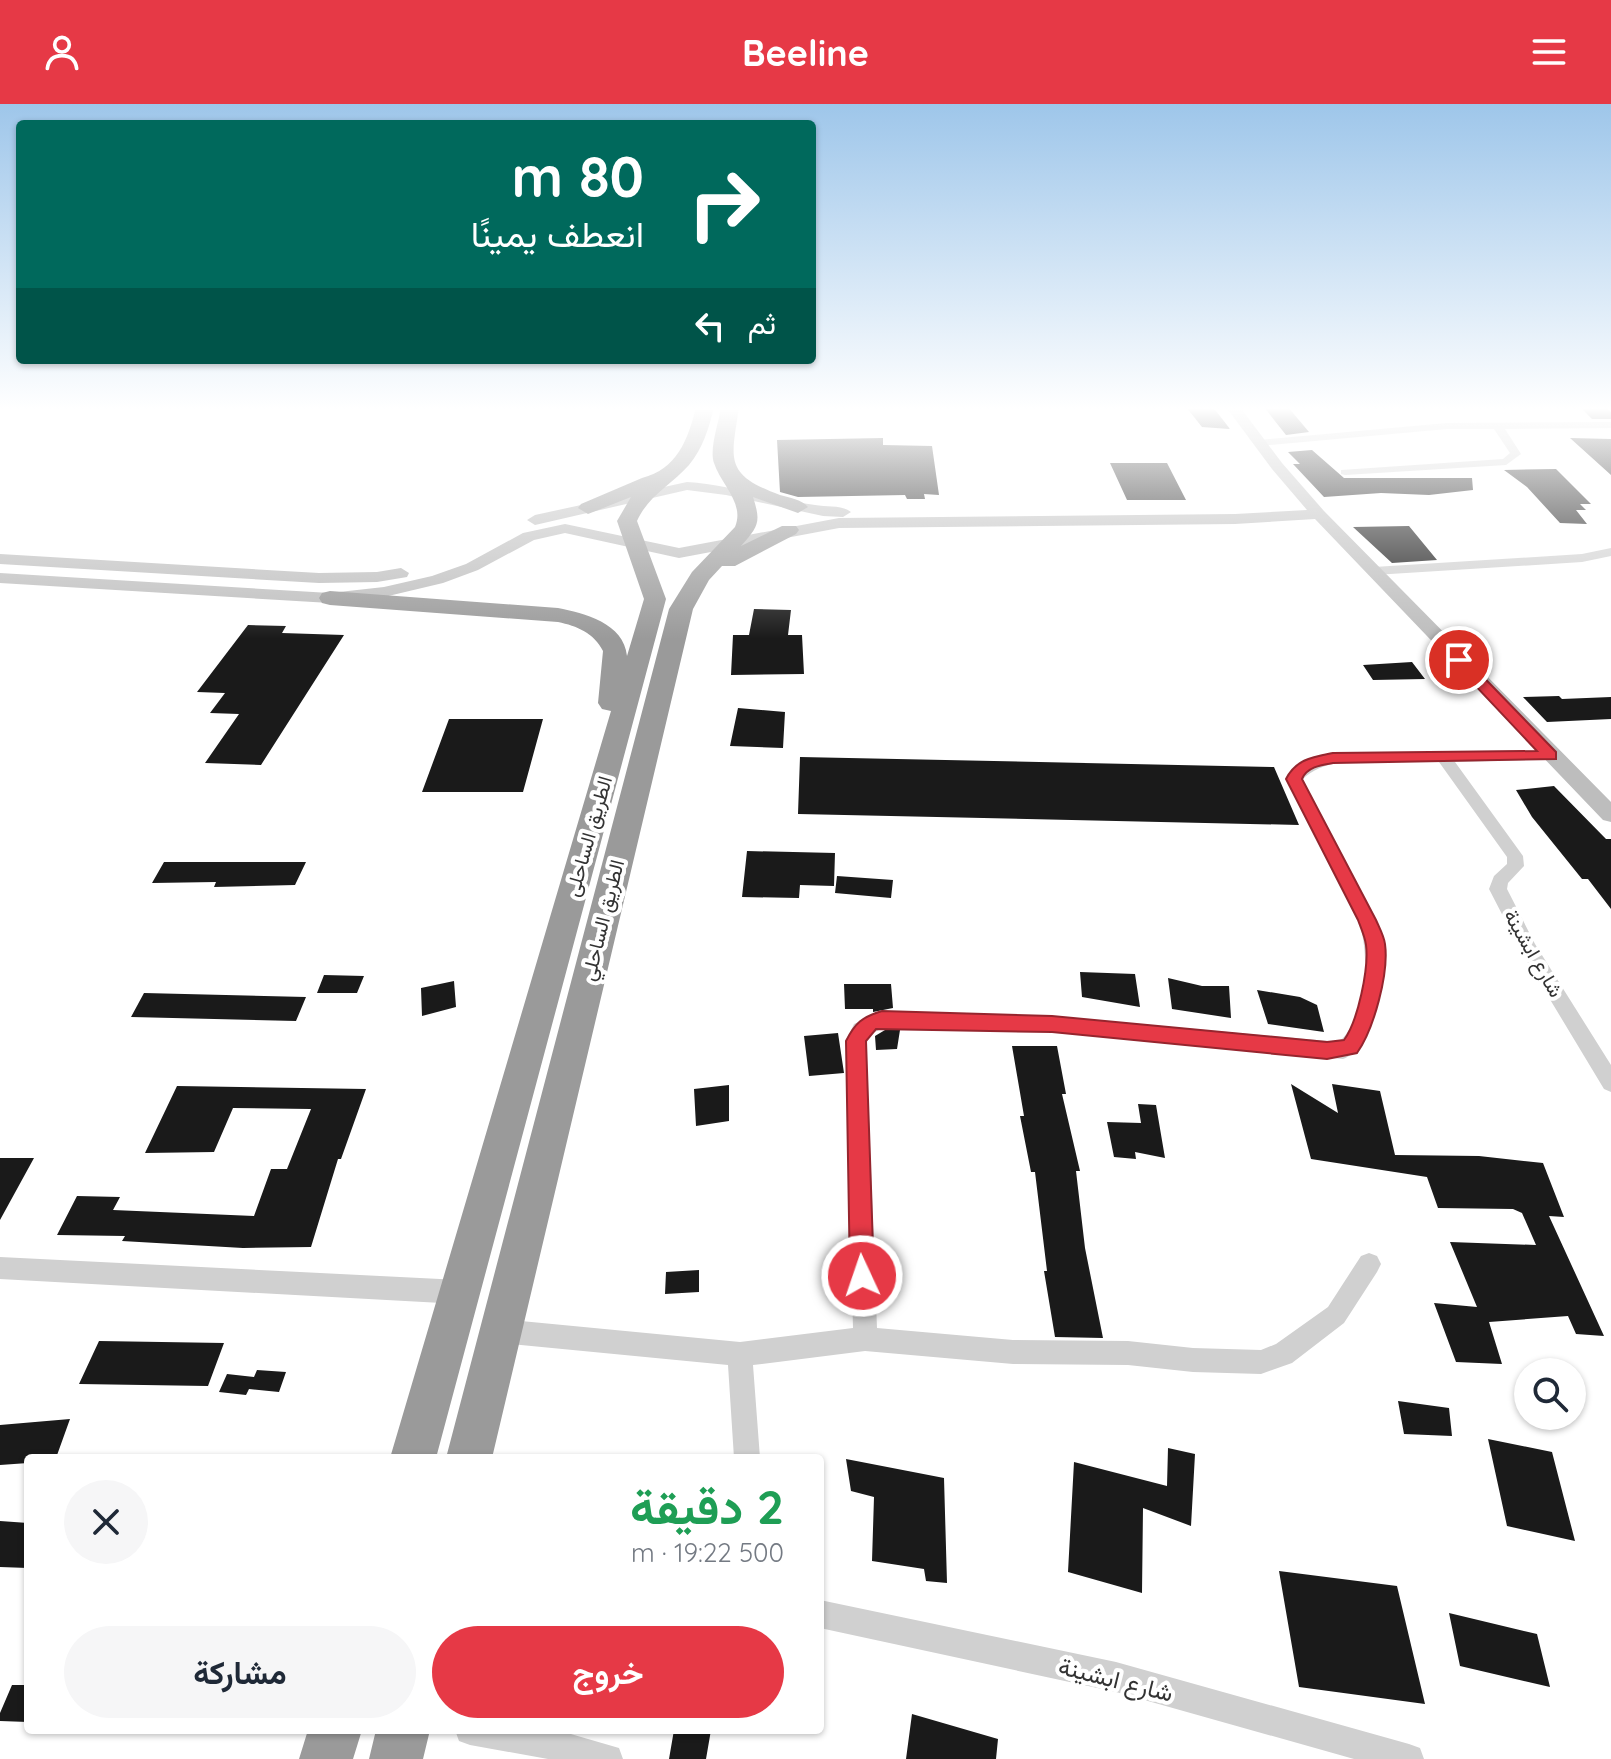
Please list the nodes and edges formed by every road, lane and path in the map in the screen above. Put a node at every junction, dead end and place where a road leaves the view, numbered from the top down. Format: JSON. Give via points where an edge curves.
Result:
{"nodes":[{"id":1,"x":640,"y":484,"type":"edge"},
{"id":2,"x":656,"y":484,"type":"edge"},
{"id":3,"x":1283,"y":484,"type":"edge"},
{"id":4,"x":1293,"y":484,"type":"edge"},
{"id":5,"x":736,"y":485,"type":"junction"},
{"id":6,"x":640,"y":497,"type":"junction"},
{"id":7,"x":798,"y":507,"type":"junction"},
{"id":8,"x":588,"y":508,"type":"junction"},
{"id":9,"x":1255,"y":510,"type":"junction"},
{"id":10,"x":1318,"y":513,"type":"junction"},
{"id":11,"x":1235,"y":519,"type":"junction"},
{"id":12,"x":789,"y":530,"type":"junction"},
{"id":13,"x":633,"y":542,"type":"junction"},
{"id":14,"x":732,"y":543,"type":"junction"},
{"id":15,"x":1611,"y":552,"type":"edge"},
{"id":16,"x":1359,"y":557,"type":"junction"},
{"id":17,"x":0,"y":559,"type":"edge"},
{"id":18,"x":1374,"y":571,"type":"junction"},
{"id":19,"x":700,"y":577,"type":"junction"},
{"id":20,"x":0,"y":578,"type":"edge"},
{"id":21,"x":330,"y":598,"type":"junction"},
{"id":22,"x":1551,"y":755,"type":"junction"},
{"id":23,"x":1443,"y":757,"type":"junction"},
{"id":24,"x":608,"y":766,"type":"junction"},
{"id":25,"x":1611,"y":815,"type":"edge"},
{"id":26,"x":1611,"y":1083,"type":"edge"},
{"id":27,"x":1369,"y":1264,"type":"dead end"},
{"id":28,"x":0,"y":1268,"type":"edge"},
{"id":29,"x":460,"y":1292,"type":"junction"},
{"id":30,"x":499,"y":1331,"type":"junction"},
{"id":31,"x":865,"y":1339,"type":"junction"},
{"id":32,"x":740,"y":1354,"type":"junction"},
{"id":33,"x":414,"y":1454,"type":"edge"},
{"id":34,"x":470,"y":1454,"type":"edge"},
{"id":35,"x":747,"y":1454,"type":"edge"},
{"id":36,"x":824,"y":1615,"type":"edge"},
{"id":37,"x":334,"y":1734,"type":"edge"},
{"id":38,"x":402,"y":1734,"type":"edge"},
{"id":39,"x":493,"y":1734,"type":"edge"},
{"id":40,"x":326,"y":1759,"type":"edge"},
{"id":41,"x":396,"y":1759,"type":"edge"},
{"id":42,"x":608,"y":1759,"type":"edge"},
{"id":43,"x":1409,"y":1759,"type":"edge"}],
"edges":[{"from":1,"to":8,"type":"highway"},
{"from":2,"to":6,"type":"highway"},
{"from":3,"to":9,"type":"street","via":[[1279,498]]},
{"from":4,"to":10,"type":"street"},
{"from":5,"to":6,"type":"street","via":[[662,489]]},
{"from":5,"to":7,"type":"street"},
{"from":5,"to":7,"type":"highway"},
{"from":5,"to":14,"type":"highway","name":"الطريق الساحلي","via":[[749,518]]},
{"from":6,"to":8,"type":"street"},
{"from":6,"to":13,"type":"highway","name":"الطريق الساحلى","via":[[627,521]]},
{"from":7,"to":9,"type":"street","via":[[837,512]]},
{"from":8,"to":17,"type":"street","via":[[531,521],[442,562],[377,577],[301,578]]},
{"from":9,"to":10,"type":"street"},
{"from":10,"to":11,"type":"street"},
{"from":10,"to":16,"type":"street"},
{"from":11,"to":12,"type":"street","via":[[839,523]]},
{"from":11,"to":16,"type":"street","via":[[1313,531]]},
{"from":12,"to":14,"type":"street"},
{"from":12,"to":19,"type":"highway"},
{"from":13,"to":14,"type":"street","via":[[675,553]]},
{"from":13,"to":21,"type":"street","via":[[549,529],[439,579]]},
{"from":13,"to":24,"type":"highway","name":"الطريق الساحلى","via":[[655,599]]},
{"from":14,"to":19,"type":"highway","name":"الطريق الساحلي"},
{"from":15,"to":18,"type":"street"},
{"from":16,"to":18,"type":"street"},
{"from":18,"to":22,"type":"street"},
{"from":19,"to":30,"type":"highway","name":"الطريق الساحلي","via":[[677,623]]},
{"from":20,"to":21,"type":"street"},
{"from":21,"to":24,"type":"highway","via":[[558,615],[592,625],[615,651]]},
{"from":22,"to":23,"type":"street"},
{"from":22,"to":25,"type":"street"},
{"from":23,"to":26,"type":"street","name":"شارع ابشينة","via":[[1515,856],[1516,866],[1498,889]]},
{"from":23,"to":31,"type":"street","via":[[1333,758],[1312,762],[1294,779],[1376,943],[1367,1006],[1357,1038],[1343,1051],[1052,1024],[882,1019],[861,1030],[856,1041]]},
{"from":24,"to":29,"type":"highway","name":"الطريق الساحلى"},
{"from":27,"to":31,"type":"street","via":[[1336,1315],[1283,1354],[1261,1362],[1013,1352]]},
{"from":28,"to":29,"type":"street"},
{"from":29,"to":33,"type":"highway"},
{"from":30,"to":32,"type":"street"},
{"from":30,"to":34,"type":"highway","name":"الطريق الساحلي"},
{"from":31,"to":32,"type":"street"},
{"from":32,"to":35,"type":"street"},
{"from":36,"to":43,"type":"street","name":"شارع ابشينة","via":[[1116,1677]]},
{"from":37,"to":40,"type":"highway"},
{"from":38,"to":41,"type":"highway"},
{"from":39,"to":42,"type":"street"}]}
